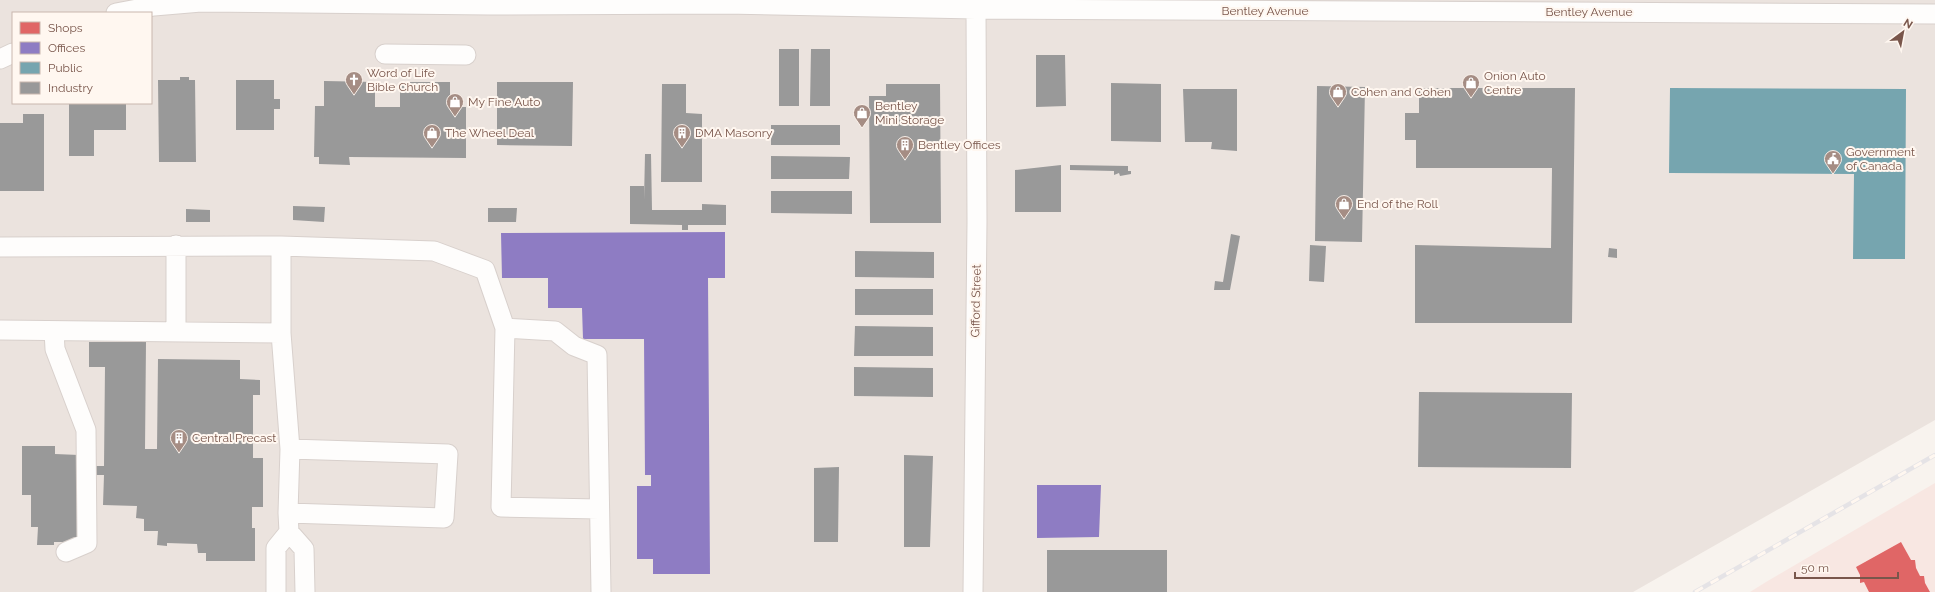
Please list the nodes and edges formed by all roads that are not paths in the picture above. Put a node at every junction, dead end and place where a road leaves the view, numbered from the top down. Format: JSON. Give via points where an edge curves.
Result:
{"nodes":[{"id":1,"x":725,"y":2,"type":"edge"},
{"id":2,"x":976,"y":9,"type":"junction"},
{"id":3,"x":121,"y":12,"type":"edge"},
{"id":4,"x":1935,"y":14,"type":"edge"},
{"id":5,"x":12,"y":53,"type":"edge"},
{"id":6,"x":385,"y":54,"type":"dead end"},
{"id":7,"x":466,"y":55,"type":"dead end"},
{"id":8,"x":0,"y":59,"type":"edge"},
{"id":9,"x":176,"y":245,"type":"junction"},
{"id":10,"x":281,"y":246,"type":"junction"},
{"id":11,"x":0,"y":248,"type":"edge"},
{"id":12,"x":505,"y":328,"type":"junction"},
{"id":13,"x":0,"y":330,"type":"edge"},
{"id":14,"x":54,"y":331,"type":"junction"},
{"id":15,"x":176,"y":332,"type":"junction"},
{"id":16,"x":281,"y":333,"type":"junction"},
{"id":17,"x":290,"y":449,"type":"junction"},
{"id":18,"x":599,"y":509,"type":"junction"},
{"id":19,"x":288,"y":513,"type":"junction"},
{"id":20,"x":289,"y":532,"type":"junction"},
{"id":21,"x":66,"y":552,"type":"dead end"},
{"id":22,"x":276,"y":592,"type":"edge"},
{"id":23,"x":305,"y":592,"type":"edge"},
{"id":24,"x":601,"y":592,"type":"edge"},
{"id":25,"x":973,"y":592,"type":"edge"}],
"edges":[{"from":1,"to":2,"type":"street","name":"Bentley Avenue"},
{"from":1,"to":3,"type":"street","name":"Bentley Avenue","via":[[489,5],[202,2]]},
{"from":2,"to":4,"type":"street","name":"Bentley Avenue"},
{"from":2,"to":25,"type":"street","name":"Gifford Street","via":[[977,222]]},
{"from":5,"to":8,"type":"street"},
{"from":6,"to":7,"type":"street"},
{"from":9,"to":10,"type":"street"},
{"from":9,"to":11,"type":"street"},
{"from":9,"to":15,"type":"street"},
{"from":10,"to":12,"type":"street","via":[[434,251],[485,270]]},
{"from":10,"to":16,"type":"street"},
{"from":12,"to":18,"type":"street","via":[[555,331],[574,346],[597,355]]},
{"from":12,"to":18,"type":"street","via":[[501,507]]},
{"from":13,"to":14,"type":"street"},
{"from":14,"to":15,"type":"street"},
{"from":14,"to":21,"type":"street","via":[[55,349],[86,430],[87,543]]},
{"from":15,"to":16,"type":"street"},
{"from":16,"to":17,"type":"street"},
{"from":17,"to":19,"type":"street"},
{"from":17,"to":19,"type":"street","via":[[448,454],[444,518]]},
{"from":18,"to":24,"type":"street"},
{"from":19,"to":20,"type":"street"},
{"from":20,"to":22,"type":"street","via":[[276,548]]},
{"from":20,"to":23,"type":"street","via":[[304,549]]}]}
